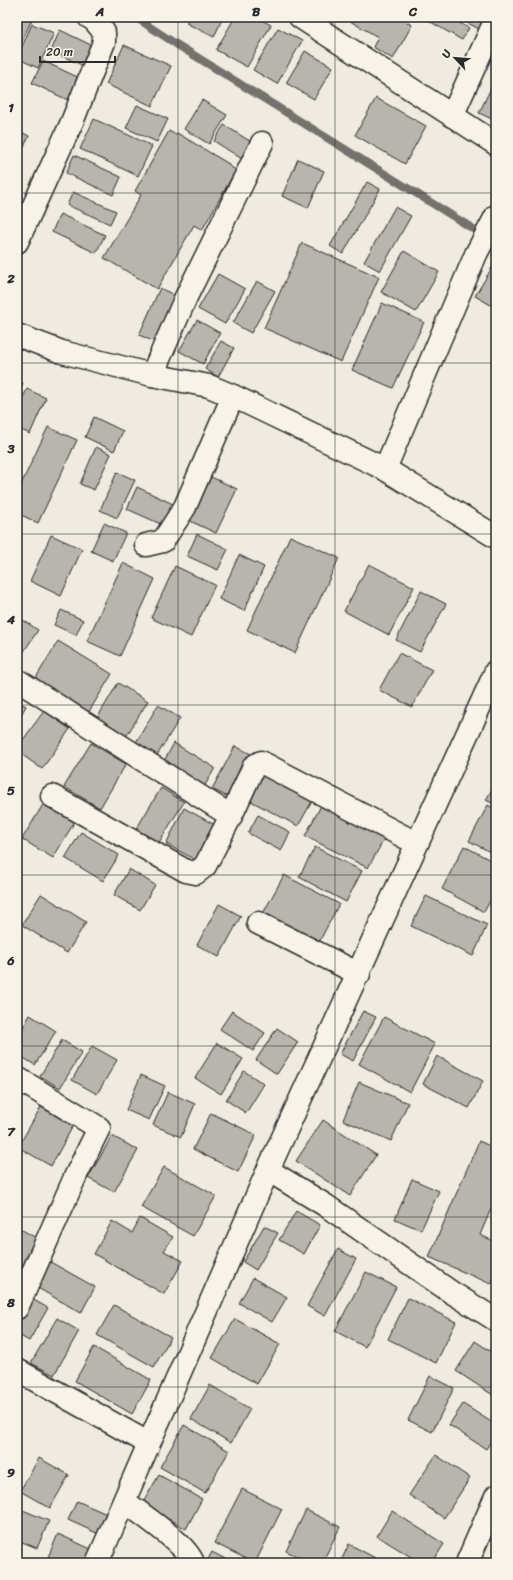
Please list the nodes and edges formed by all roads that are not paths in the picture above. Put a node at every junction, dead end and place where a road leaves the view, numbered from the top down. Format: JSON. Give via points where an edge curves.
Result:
{"nodes":[{"id":1,"x":89,"y":17,"type":"edge"},
{"id":2,"x":300,"y":17,"type":"edge"},
{"id":3,"x":496,"y":19,"type":"edge"},
{"id":4,"x":326,"y":25,"type":"edge"},
{"id":5,"x":452,"y":116,"type":"junction"},
{"id":6,"x":262,"y":143,"type":"dead end"},
{"id":7,"x":496,"y":144,"type":"edge"},
{"id":8,"x":496,"y":216,"type":"edge"},
{"id":9,"x":17,"y":242,"type":"edge"},
{"id":10,"x":17,"y":335,"type":"edge"},
{"id":11,"x":152,"y":375,"type":"junction"},
{"id":12,"x":234,"y":396,"type":"junction"},
{"id":13,"x":384,"y":468,"type":"junction"},
{"id":14,"x":496,"y":537,"type":"edge"},
{"id":15,"x":146,"y":545,"type":"dead end"},
{"id":16,"x":496,"y":671,"type":"edge"},
{"id":17,"x":17,"y":680,"type":"edge"},
{"id":18,"x":52,"y":796,"type":"dead end"},
{"id":19,"x":231,"y":816,"type":"junction"},
{"id":20,"x":416,"y":843,"type":"junction"},
{"id":21,"x":258,"y":923,"type":"dead end"},
{"id":22,"x":358,"y":974,"type":"junction"},
{"id":23,"x":17,"y":1078,"type":"edge"},
{"id":24,"x":268,"y":1170,"type":"junction"},
{"id":25,"x":18,"y":1303,"type":"edge"},
{"id":26,"x":496,"y":1320,"type":"edge"},
{"id":27,"x":17,"y":1370,"type":"edge"},
{"id":28,"x":148,"y":1442,"type":"junction"},
{"id":29,"x":496,"y":1496,"type":"edge"},
{"id":30,"x":124,"y":1501,"type":"junction"},
{"id":31,"x":97,"y":1563,"type":"edge"},
{"id":32,"x":193,"y":1563,"type":"edge"},
{"id":33,"x":467,"y":1563,"type":"edge"}],
"edges":[{"from":1,"to":9,"type":"street","via":[[104,32],[104,42],[72,122]]},
{"from":2,"to":4,"type":"street"},
{"from":3,"to":5,"type":"street"},
{"from":4,"to":5,"type":"street"},
{"from":5,"to":7,"type":"street"},
{"from":6,"to":11,"type":"street","via":[[186,297]]},
{"from":8,"to":13,"type":"street","via":[[476,254]]},
{"from":10,"to":11,"type":"street","via":[[62,352]]},
{"from":11,"to":12,"type":"street","via":[[209,386]]},
{"from":12,"to":13,"type":"street"},
{"from":12,"to":15,"type":"street","via":[[185,507],[163,541]]},
{"from":13,"to":14,"type":"street"},
{"from":16,"to":20,"type":"street"},
{"from":17,"to":19,"type":"street"},
{"from":18,"to":19,"type":"street","via":[[186,871],[196,873],[205,866]]},
{"from":19,"to":20,"type":"street","via":[[254,766],[261,762]]},
{"from":20,"to":22,"type":"street"},
{"from":21,"to":22,"type":"street"},
{"from":22,"to":24,"type":"street"},
{"from":23,"to":25,"type":"street","via":[[99,1128]]},
{"from":24,"to":26,"type":"street","via":[[325,1205]]},
{"from":24,"to":28,"type":"street"},
{"from":27,"to":28,"type":"street"},
{"from":28,"to":30,"type":"street"},
{"from":29,"to":33,"type":"street"},
{"from":30,"to":31,"type":"street"},
{"from":30,"to":32,"type":"street","via":[[175,1540]]}]}
